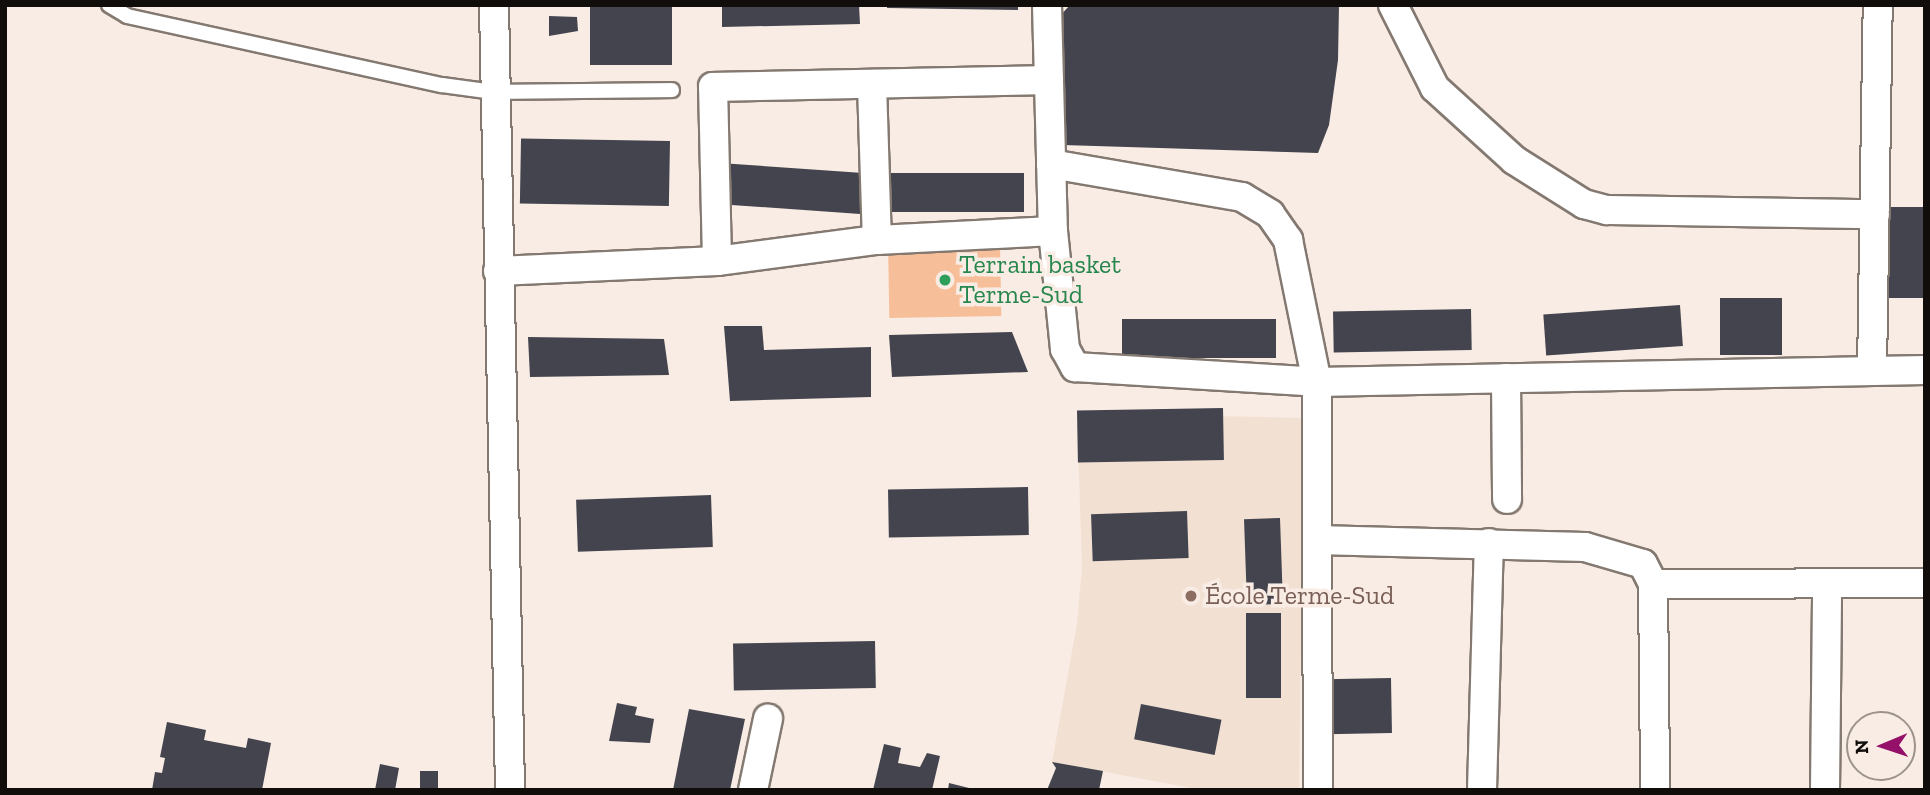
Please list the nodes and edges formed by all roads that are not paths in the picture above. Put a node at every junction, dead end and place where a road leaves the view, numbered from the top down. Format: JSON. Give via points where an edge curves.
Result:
{"nodes":[{"id":1,"x":108,"y":5,"type":"edge"},
{"id":2,"x":494,"y":5,"type":"edge"},
{"id":3,"x":1047,"y":5,"type":"edge"},
{"id":4,"x":1393,"y":5,"type":"edge"},
{"id":5,"x":1878,"y":5,"type":"edge"},
{"id":6,"x":1049,"y":80,"type":"junction"},
{"id":7,"x":872,"y":84,"type":"junction"},
{"id":8,"x":672,"y":90,"type":"dead end"},
{"id":9,"x":494,"y":92,"type":"junction"},
{"id":10,"x":1051,"y":164,"type":"junction"},
{"id":11,"x":1875,"y":214,"type":"junction"},
{"id":12,"x":1053,"y":231,"type":"junction"},
{"id":13,"x":877,"y":240,"type":"junction"},
{"id":14,"x":717,"y":261,"type":"junction"},
{"id":15,"x":498,"y":271,"type":"junction"},
{"id":16,"x":1925,"y":370,"type":"edge"},
{"id":17,"x":1872,"y":371,"type":"junction"},
{"id":18,"x":1506,"y":378,"type":"junction"},
{"id":19,"x":1317,"y":382,"type":"junction"},
{"id":20,"x":1507,"y":499,"type":"dead end"},
{"id":21,"x":1317,"y":540,"type":"junction"},
{"id":22,"x":1489,"y":543,"type":"junction"},
{"id":23,"x":1925,"y":583,"type":"edge"},
{"id":24,"x":1653,"y":584,"type":"junction"},
{"id":25,"x":1827,"y":584,"type":"junction"},
{"id":26,"x":768,"y":719,"type":"dead end"},
{"id":27,"x":510,"y":790,"type":"edge"},
{"id":28,"x":753,"y":790,"type":"edge"},
{"id":29,"x":1318,"y":790,"type":"edge"},
{"id":30,"x":1482,"y":790,"type":"edge"},
{"id":31,"x":1655,"y":790,"type":"edge"},
{"id":32,"x":1825,"y":790,"type":"edge"}],
"edges":[{"from":1,"to":9,"type":"lane","via":[[140,19],[442,85]]},
{"from":2,"to":9,"type":"street"},
{"from":3,"to":6,"type":"street"},
{"from":4,"to":11,"type":"street","via":[[1434,88],[1514,160],[1584,204],[1607,210]]},
{"from":5,"to":11,"type":"street"},
{"from":6,"to":7,"type":"street"},
{"from":6,"to":10,"type":"street"},
{"from":7,"to":13,"type":"street"},
{"from":7,"to":14,"type":"street","via":[[713,87]]},
{"from":8,"to":9,"type":"lane"},
{"from":9,"to":15,"type":"street"},
{"from":10,"to":12,"type":"street"},
{"from":10,"to":19,"type":"street","via":[[1242,197],[1270,214],[1288,240]]},
{"from":11,"to":17,"type":"street"},
{"from":12,"to":13,"type":"street"},
{"from":12,"to":19,"type":"street","via":[[1065,349],[1074,367]]},
{"from":13,"to":14,"type":"street"},
{"from":14,"to":15,"type":"street"},
{"from":15,"to":27,"type":"street"},
{"from":16,"to":17,"type":"street"},
{"from":17,"to":18,"type":"street"},
{"from":18,"to":19,"type":"street"},
{"from":18,"to":20,"type":"street"},
{"from":19,"to":21,"type":"street"},
{"from":21,"to":22,"type":"street"},
{"from":21,"to":29,"type":"street"},
{"from":22,"to":24,"type":"street","via":[[1586,547],[1617,553],[1643,564]]},
{"from":22,"to":30,"type":"street"},
{"from":23,"to":25,"type":"street"},
{"from":24,"to":25,"type":"street"},
{"from":24,"to":31,"type":"street"},
{"from":25,"to":32,"type":"street"},
{"from":26,"to":28,"type":"street"}]}
